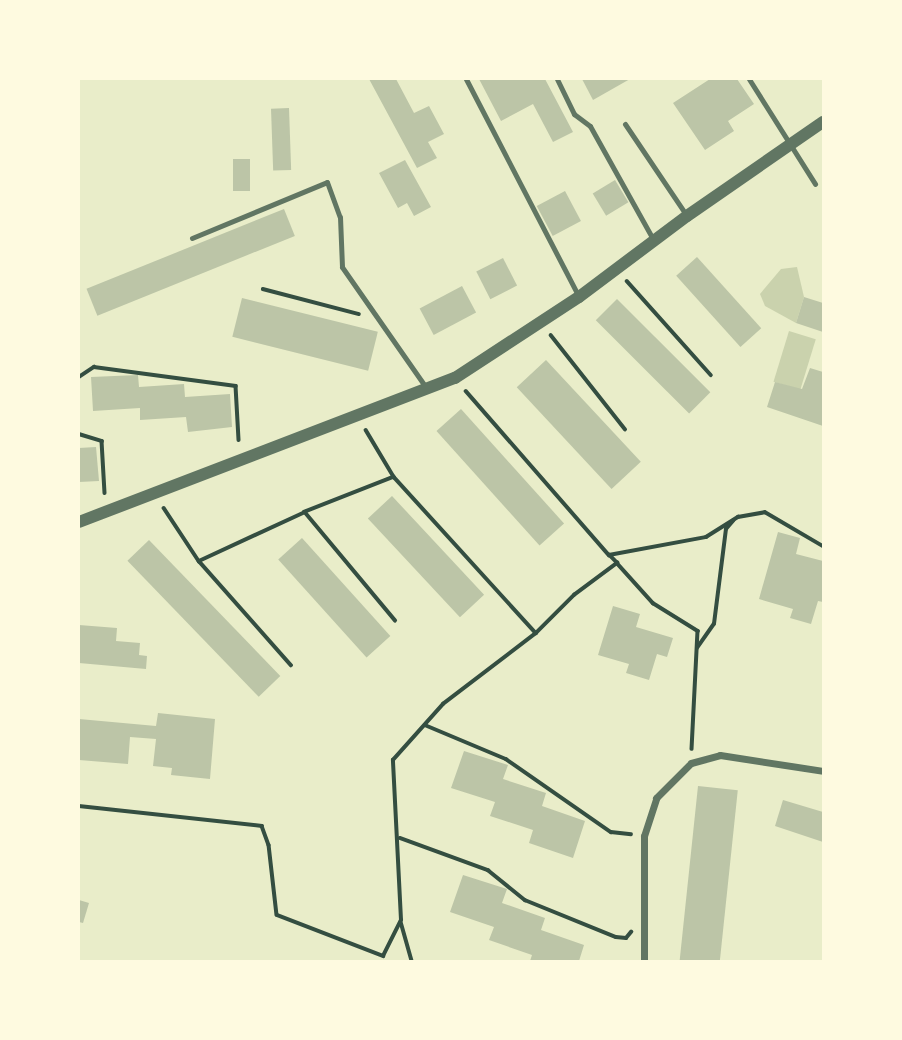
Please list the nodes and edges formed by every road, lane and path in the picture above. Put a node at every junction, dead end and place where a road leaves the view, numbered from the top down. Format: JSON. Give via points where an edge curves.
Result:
{"nodes":[{"id":1,"x":466,"y":79,"type":"edge"},
{"id":2,"x":557,"y":79,"type":"edge"},
{"id":3,"x":749,"y":79,"type":"edge"},
{"id":4,"x":823,"y":122,"type":"edge"},
{"id":5,"x":625,"y":124,"type":"dead end"},
{"id":6,"x":791,"y":144,"type":"junction"},
{"id":7,"x":815,"y":184,"type":"dead end"},
{"id":8,"x":687,"y":216,"type":"junction"},
{"id":9,"x":192,"y":238,"type":"dead end"},
{"id":10,"x":654,"y":242,"type":"junction"},
{"id":11,"x":627,"y":281,"type":"dead end"},
{"id":12,"x":263,"y":289,"type":"dead end"},
{"id":13,"x":579,"y":297,"type":"junction"},
{"id":14,"x":382,"y":320,"type":"junction"},
{"id":15,"x":550,"y":334,"type":"dead end"},
{"id":16,"x":711,"y":374,"type":"dead end"},
{"id":17,"x":79,"y":377,"type":"edge"},
{"id":18,"x":464,"y":388,"type":"dead end"},
{"id":19,"x":427,"y":389,"type":"junction"},
{"id":20,"x":625,"y":429,"type":"dead end"},
{"id":21,"x":366,"y":430,"type":"dead end"},
{"id":22,"x":79,"y":434,"type":"edge"},
{"id":23,"x":239,"y":440,"type":"dead end"},
{"id":24,"x":394,"y":477,"type":"junction"},
{"id":25,"x":105,"y":493,"type":"dead end"},
{"id":26,"x":164,"y":508,"type":"dead end"},
{"id":27,"x":305,"y":512,"type":"junction"},
{"id":28,"x":737,"y":517,"type":"junction"},
{"id":29,"x":79,"y":522,"type":"edge"},
{"id":30,"x":823,"y":546,"type":"edge"},
{"id":31,"x":609,"y":555,"type":"junction"},
{"id":32,"x":199,"y":561,"type":"junction"},
{"id":33,"x":617,"y":563,"type":"junction"},
{"id":34,"x":395,"y":620,"type":"dead end"},
{"id":35,"x":536,"y":633,"type":"junction"},
{"id":36,"x":696,"y":650,"type":"junction"},
{"id":37,"x":291,"y":665,"type":"dead end"},
{"id":38,"x":425,"y":725,"type":"junction"},
{"id":39,"x":691,"y":763,"type":"junction"},
{"id":40,"x":823,"y":772,"type":"edge"},
{"id":41,"x":79,"y":806,"type":"edge"},
{"id":42,"x":645,"y":836,"type":"junction"},
{"id":43,"x":400,"y":838,"type":"junction"},
{"id":44,"x":401,"y":920,"type":"junction"},
{"id":45,"x":645,"y":925,"type":"junction"},
{"id":46,"x":412,"y":961,"type":"edge"},
{"id":47,"x":644,"y":961,"type":"edge"}],
"edges":[{"from":1,"to":13,"type":"lane"},
{"from":2,"to":10,"type":"lane","via":[[574,114],[590,126]]},
{"from":3,"to":6,"type":"lane"},
{"from":4,"to":6,"type":"street"},
{"from":5,"to":8,"type":"lane"},
{"from":6,"to":7,"type":"lane"},
{"from":6,"to":8,"type":"street"},
{"from":8,"to":10,"type":"street"},
{"from":9,"to":14,"type":"lane","via":[[327,182],[340,217],[342,267]]},
{"from":10,"to":13,"type":"street"},
{"from":11,"to":16,"type":"path"},
{"from":12,"to":14,"type":"path"},
{"from":13,"to":19,"type":"street","via":[[455,378]]},
{"from":14,"to":19,"type":"lane"},
{"from":15,"to":20,"type":"path"},
{"from":17,"to":23,"type":"path","via":[[94,367],[236,386]]},
{"from":18,"to":31,"type":"path"},
{"from":19,"to":29,"type":"street"},
{"from":21,"to":24,"type":"path"},
{"from":22,"to":25,"type":"path","via":[[102,441]]},
{"from":24,"to":27,"type":"path"},
{"from":24,"to":35,"type":"path"},
{"from":26,"to":32,"type":"path"},
{"from":27,"to":32,"type":"path"},
{"from":27,"to":34,"type":"path"},
{"from":28,"to":30,"type":"path","via":[[765,512]]},
{"from":28,"to":31,"type":"path","via":[[706,537]]},
{"from":28,"to":36,"type":"path","via":[[726,529],[714,624]]},
{"from":31,"to":33,"type":"path"},
{"from":32,"to":37,"type":"path"},
{"from":33,"to":35,"type":"path","via":[[574,594]]},
{"from":33,"to":36,"type":"path","via":[[653,603],[698,631]]},
{"from":35,"to":38,"type":"path","via":[[443,704]]},
{"from":36,"to":39,"type":"path"},
{"from":38,"to":42,"type":"path","via":[[506,760],[611,832]]},
{"from":38,"to":43,"type":"path","via":[[393,761]]},
{"from":39,"to":40,"type":"street","via":[[720,755]]},
{"from":39,"to":42,"type":"street","via":[[656,798]]},
{"from":41,"to":44,"type":"path","via":[[262,825],[269,845],[277,915],[383,957]]},
{"from":42,"to":45,"type":"street"},
{"from":43,"to":44,"type":"path"},
{"from":43,"to":45,"type":"path","via":[[488,870],[525,900],[616,937],[626,938],[638,925]]},
{"from":44,"to":46,"type":"path"},
{"from":45,"to":47,"type":"street"}]}
